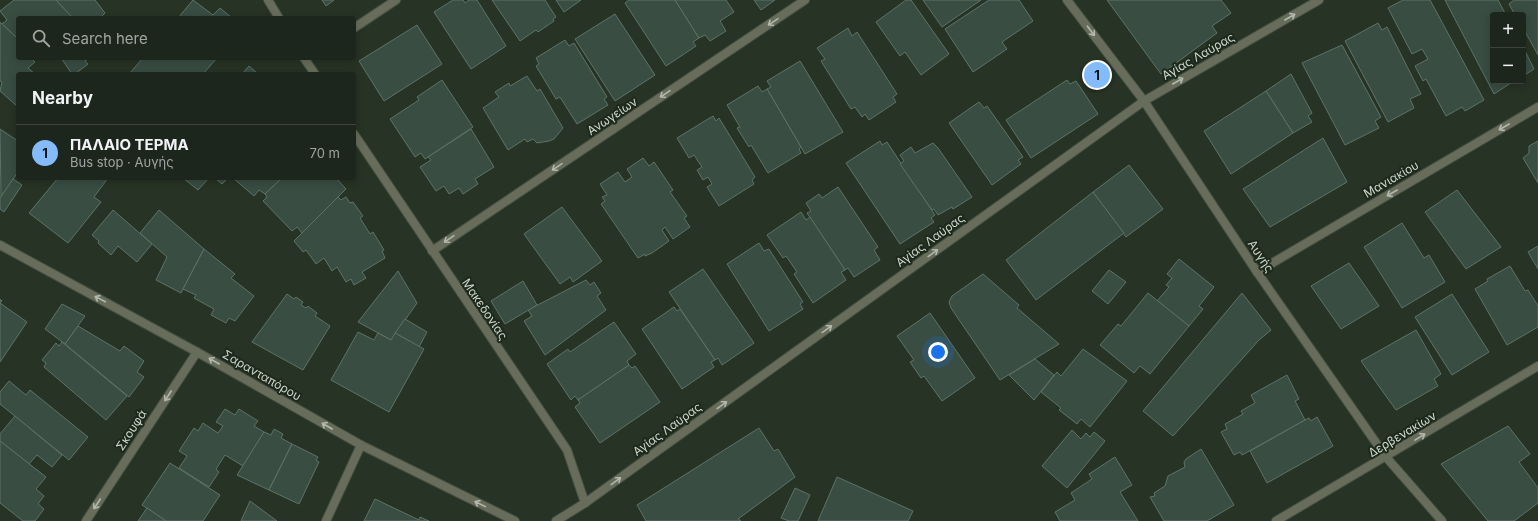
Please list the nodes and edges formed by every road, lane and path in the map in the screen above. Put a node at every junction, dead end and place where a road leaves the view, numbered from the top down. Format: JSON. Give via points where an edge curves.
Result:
{"nodes":[{"id":1,"x":268,"y":0,"type":"edge"},
{"id":2,"x":396,"y":0,"type":"edge"},
{"id":3,"x":806,"y":0,"type":"edge"},
{"id":4,"x":1067,"y":0,"type":"edge"},
{"id":5,"x":1320,"y":0,"type":"edge"},
{"id":6,"x":278,"y":16,"type":"edge"},
{"id":7,"x":356,"y":27,"type":"edge"},
{"id":8,"x":307,"y":60,"type":"edge"},
{"id":9,"x":313,"y":72,"type":"edge"},
{"id":10,"x":1144,"y":101,"type":"junction"},
{"id":11,"x":1538,"y":108,"type":"edge"},
{"id":12,"x":356,"y":137,"type":"edge"},
{"id":13,"x":0,"y":245,"type":"edge"},
{"id":14,"x":432,"y":251,"type":"junction"},
{"id":15,"x":1257,"y":272,"type":"junction"},
{"id":16,"x":197,"y":352,"type":"junction"},
{"id":17,"x":1538,"y":366,"type":"edge"},
{"id":18,"x":361,"y":445,"type":"junction"},
{"id":19,"x":1386,"y":457,"type":"junction"},
{"id":20,"x":585,"y":503,"type":"junction"},
{"id":21,"x":86,"y":521,"type":"edge"},
{"id":22,"x":326,"y":521,"type":"edge"},
{"id":23,"x":515,"y":521,"type":"edge"},
{"id":24,"x":556,"y":521,"type":"edge"},
{"id":25,"x":1276,"y":521,"type":"edge"},
{"id":26,"x":1442,"y":521,"type":"edge"}],
"edges":[{"from":1,"to":6,"type":"street"},
{"from":2,"to":7,"type":"street"},
{"from":3,"to":14,"type":"street","name":"Ανωγείων","one_way":true},
{"from":4,"to":10,"type":"street","name":"Αυγής","one_way":true},
{"from":10,"to":5,"type":"street","name":"Αγίας Λαύρας","one_way":true},
{"from":8,"to":9,"type":"street"},
{"from":10,"to":15,"type":"street","name":"Αυγής"},
{"from":20,"to":10,"type":"street","name":"Αγίας Λαύρας","one_way":true},
{"from":11,"to":15,"type":"street","name":"Μανιακίου","one_way":true},
{"from":12,"to":14,"type":"street","name":"Μακεδονίας"},
{"from":16,"to":13,"type":"street","name":"Σαρανταπόρου","one_way":true},
{"from":14,"to":20,"type":"street","name":"Μακεδονίας","via":[[567,450]]},
{"from":15,"to":19,"type":"street","name":"Αυγής"},
{"from":18,"to":16,"type":"street","name":"Σαρανταπόρου","one_way":true},
{"from":16,"to":21,"type":"street","name":"Σκουφά","one_way":true},
{"from":19,"to":17,"type":"street","name":"Δερβενακίων","one_way":true},
{"from":18,"to":22,"type":"street"},
{"from":23,"to":18,"type":"street","name":"Σαρανταπόρου","one_way":true},
{"from":19,"to":25,"type":"street","name":"Δερβενακίων"},
{"from":19,"to":26,"type":"street","name":"Αυγής"},
{"from":20,"to":24,"type":"street","name":"Αγίας Λαύρας"}]}
